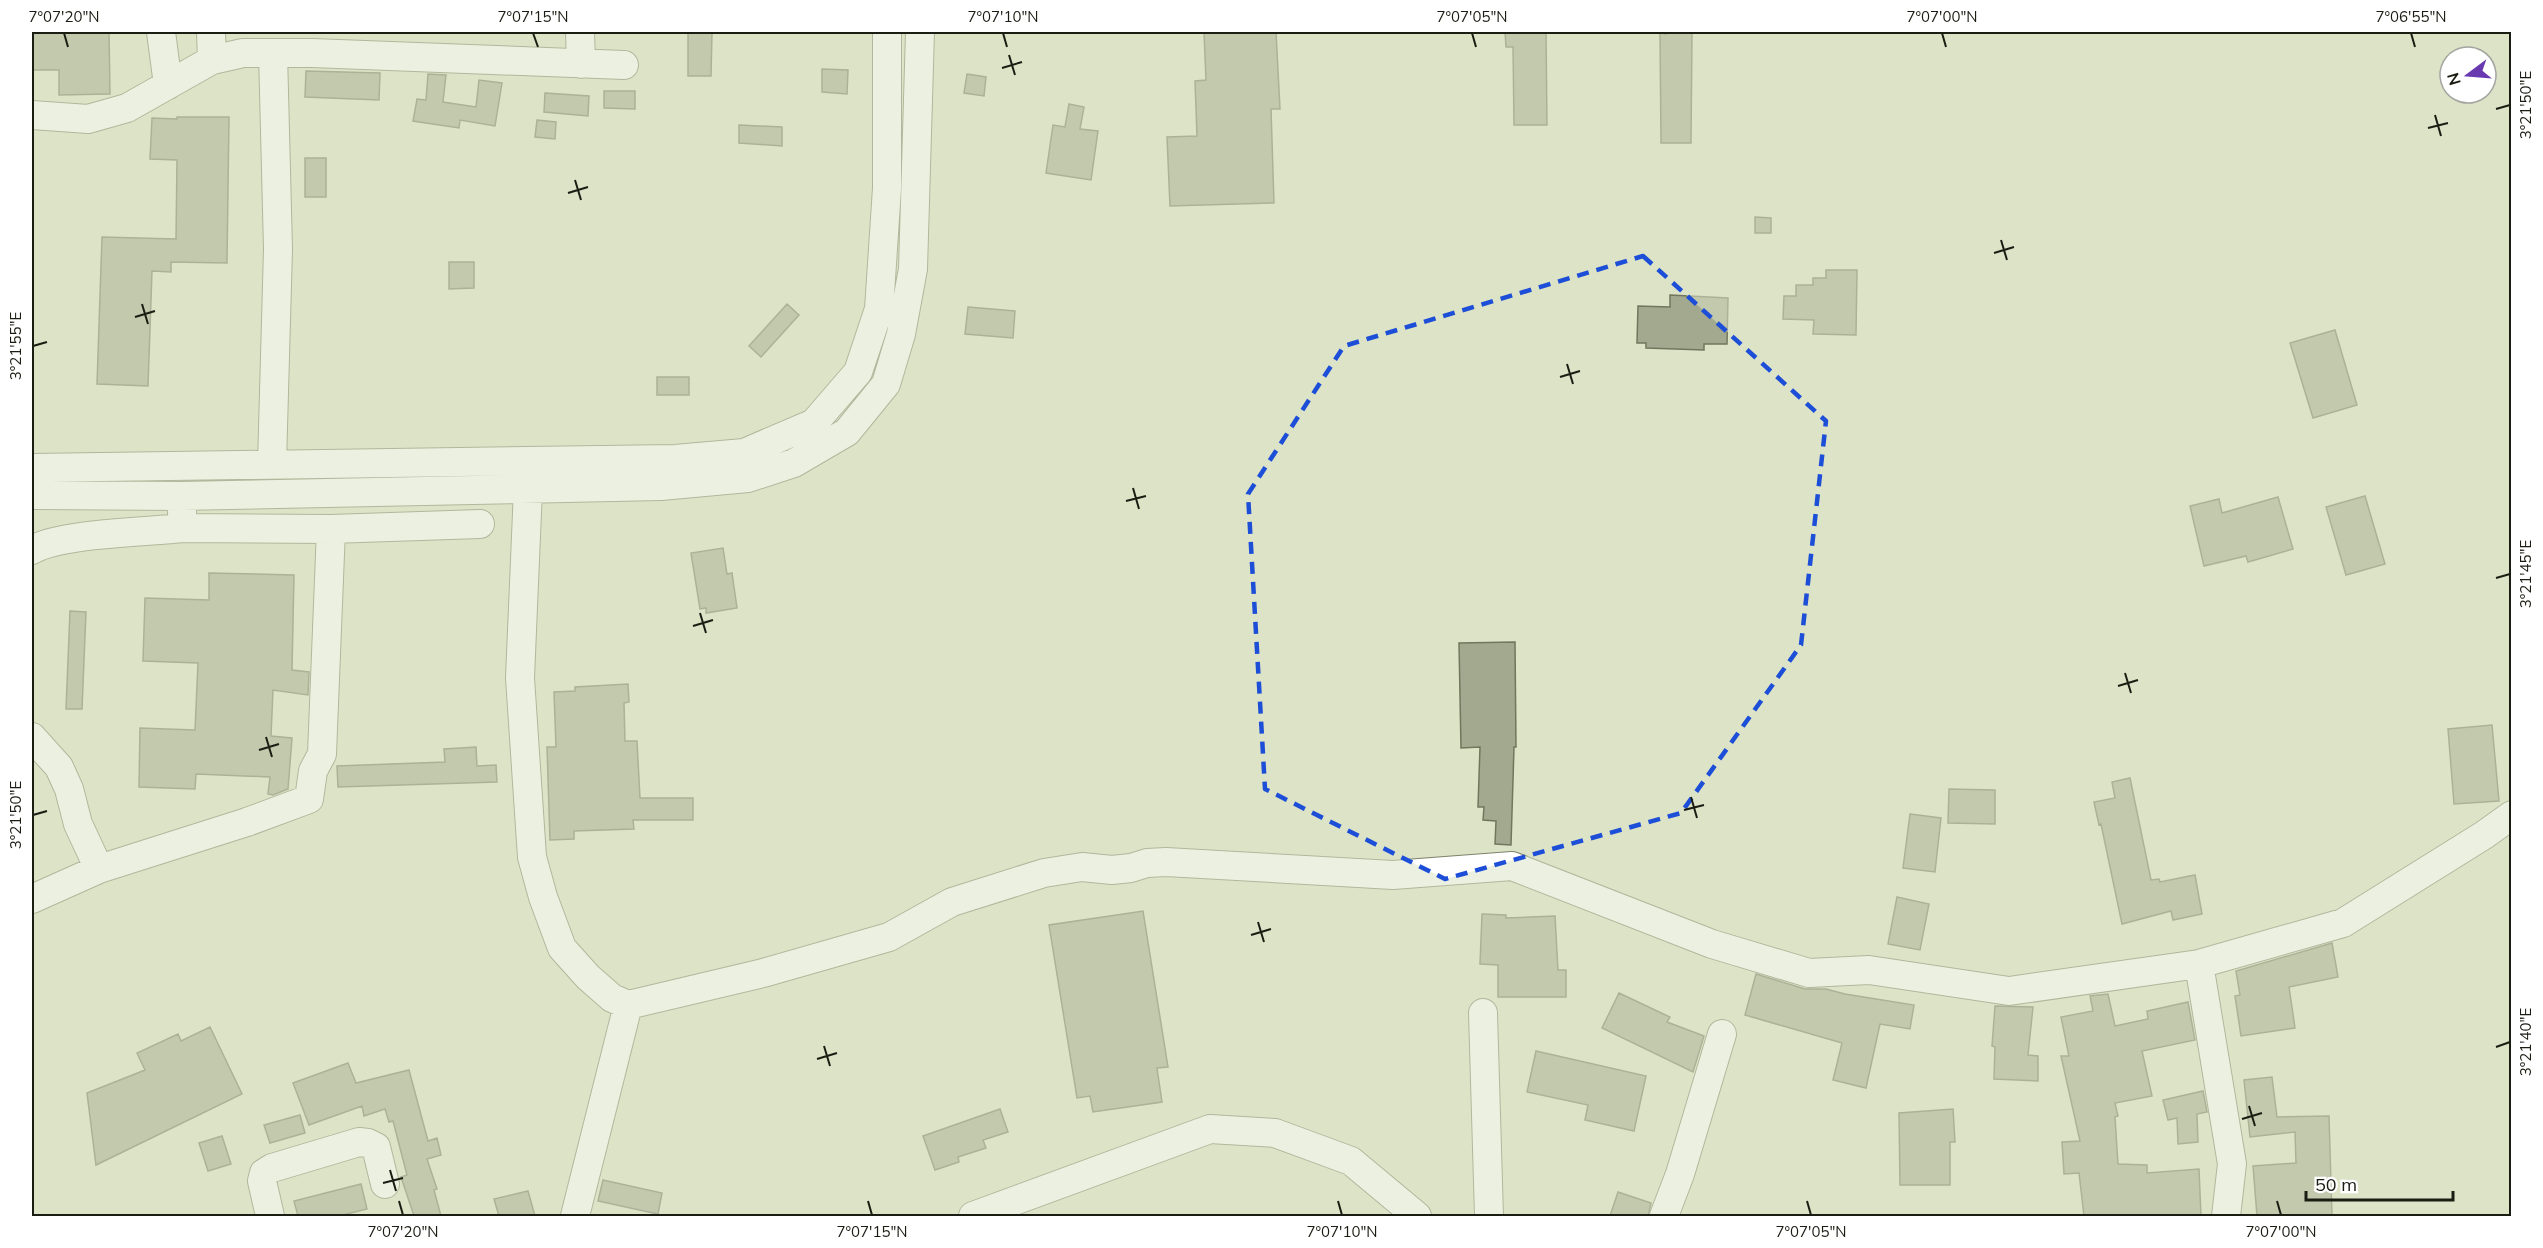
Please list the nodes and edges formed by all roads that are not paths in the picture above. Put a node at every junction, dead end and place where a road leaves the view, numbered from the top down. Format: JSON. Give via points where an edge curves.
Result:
{"nodes":[{"id":1,"x":161,"y":32,"type":"edge"},
{"id":2,"x":211,"y":32,"type":"edge"},
{"id":3,"x":580,"y":32,"type":"edge"},
{"id":4,"x":887,"y":32,"type":"edge"},
{"id":5,"x":920,"y":32,"type":"edge"},
{"id":6,"x":369,"y":43,"type":"edge"},
{"id":7,"x":273,"y":53,"type":"junction"},
{"id":8,"x":212,"y":60,"type":"junction"},
{"id":9,"x":581,"y":64,"type":"junction"},
{"id":10,"x":624,"y":65,"type":"dead end"},
{"id":11,"x":168,"y":85,"type":"junction"},
{"id":12,"x":32,"y":115,"type":"edge"},
{"id":13,"x":272,"y":464,"type":"junction"},
{"id":14,"x":32,"y":468,"type":"edge"},
{"id":15,"x":528,"y":489,"type":"junction"},
{"id":16,"x":32,"y":495,"type":"edge"},
{"id":17,"x":181,"y":496,"type":"junction"},
{"id":18,"x":480,"y":524,"type":"dead end"},
{"id":19,"x":183,"y":528,"type":"junction"},
{"id":20,"x":331,"y":529,"type":"junction"},
{"id":21,"x":32,"y":550,"type":"edge"},
{"id":22,"x":32,"y":737,"type":"edge"},
{"id":23,"x":2511,"y":815,"type":"edge"},
{"id":24,"x":99,"y":869,"type":"junction"},
{"id":25,"x":32,"y":899,"type":"edge"},
{"id":26,"x":2199,"y":964,"type":"junction"},
{"id":27,"x":628,"y":1005,"type":"junction"},
{"id":28,"x":1483,"y":1013,"type":"dead end"},
{"id":29,"x":1722,"y":1034,"type":"dead end"},
{"id":30,"x":385,"y":1184,"type":"dead end"},
{"id":31,"x":270,"y":1216,"type":"edge"},
{"id":32,"x":575,"y":1216,"type":"edge"},
{"id":33,"x":973,"y":1216,"type":"edge"},
{"id":34,"x":1417,"y":1216,"type":"edge"},
{"id":35,"x":1490,"y":1216,"type":"edge"},
{"id":36,"x":1664,"y":1216,"type":"edge"},
{"id":37,"x":2226,"y":1216,"type":"edge"}],
"edges":[{"from":1,"to":11,"type":"street"},
{"from":2,"to":8,"type":"street"},
{"from":3,"to":9,"type":"street"},
{"from":4,"to":13,"type":"street","via":[[887,188],[879,309],[858,372],[814,423],[744,453],[675,459]]},
{"from":5,"to":15,"type":"street","via":[[913,269],[901,334],[886,384],[847,432],[794,463],[748,478],[661,486]]},
{"from":6,"to":7,"type":"street"},
{"from":6,"to":9,"type":"street"},
{"from":7,"to":8,"type":"street"},
{"from":7,"to":13,"type":"street","via":[[278,249]]},
{"from":8,"to":11,"type":"street"},
{"from":9,"to":10,"type":"street"},
{"from":11,"to":12,"type":"street","via":[[127,108],[88,119]]},
{"from":13,"to":14,"type":"street"},
{"from":15,"to":17,"type":"street"},
{"from":15,"to":27,"type":"street","via":[[520,678],[532,857],[562,948],[612,998]]},
{"from":16,"to":17,"type":"street"},
{"from":17,"to":19,"type":"street"},
{"from":18,"to":20,"type":"street"},
{"from":19,"to":20,"type":"street"},
{"from":19,"to":21,"type":"street","via":[[42,543]]},
{"from":20,"to":24,"type":"street","via":[[322,754],[313,771],[309,799]]},
{"from":22,"to":24,"type":"street","via":[[59,766],[78,824]]},
{"from":23,"to":26,"type":"street","via":[[2343,923]]},
{"from":24,"to":25,"type":"street"},
{"from":26,"to":27,"type":"street","via":[[2009,991],[1869,970],[1809,973],[1712,944],[1512,866],[1393,874],[1147,862],[1131,868],[1082,867],[1044,873],[952,902],[889,937],[763,973]]},
{"from":26,"to":37,"type":"street","via":[[2232,1164]]},
{"from":27,"to":32,"type":"street"},
{"from":28,"to":35,"type":"street"},
{"from":29,"to":36,"type":"street"},
{"from":30,"to":31,"type":"street","via":[[376,1147],[359,1142],[264,1173],[262,1181]]},
{"from":33,"to":34,"type":"street","via":[[1210,1129],[1275,1133],[1351,1161]]}]}
